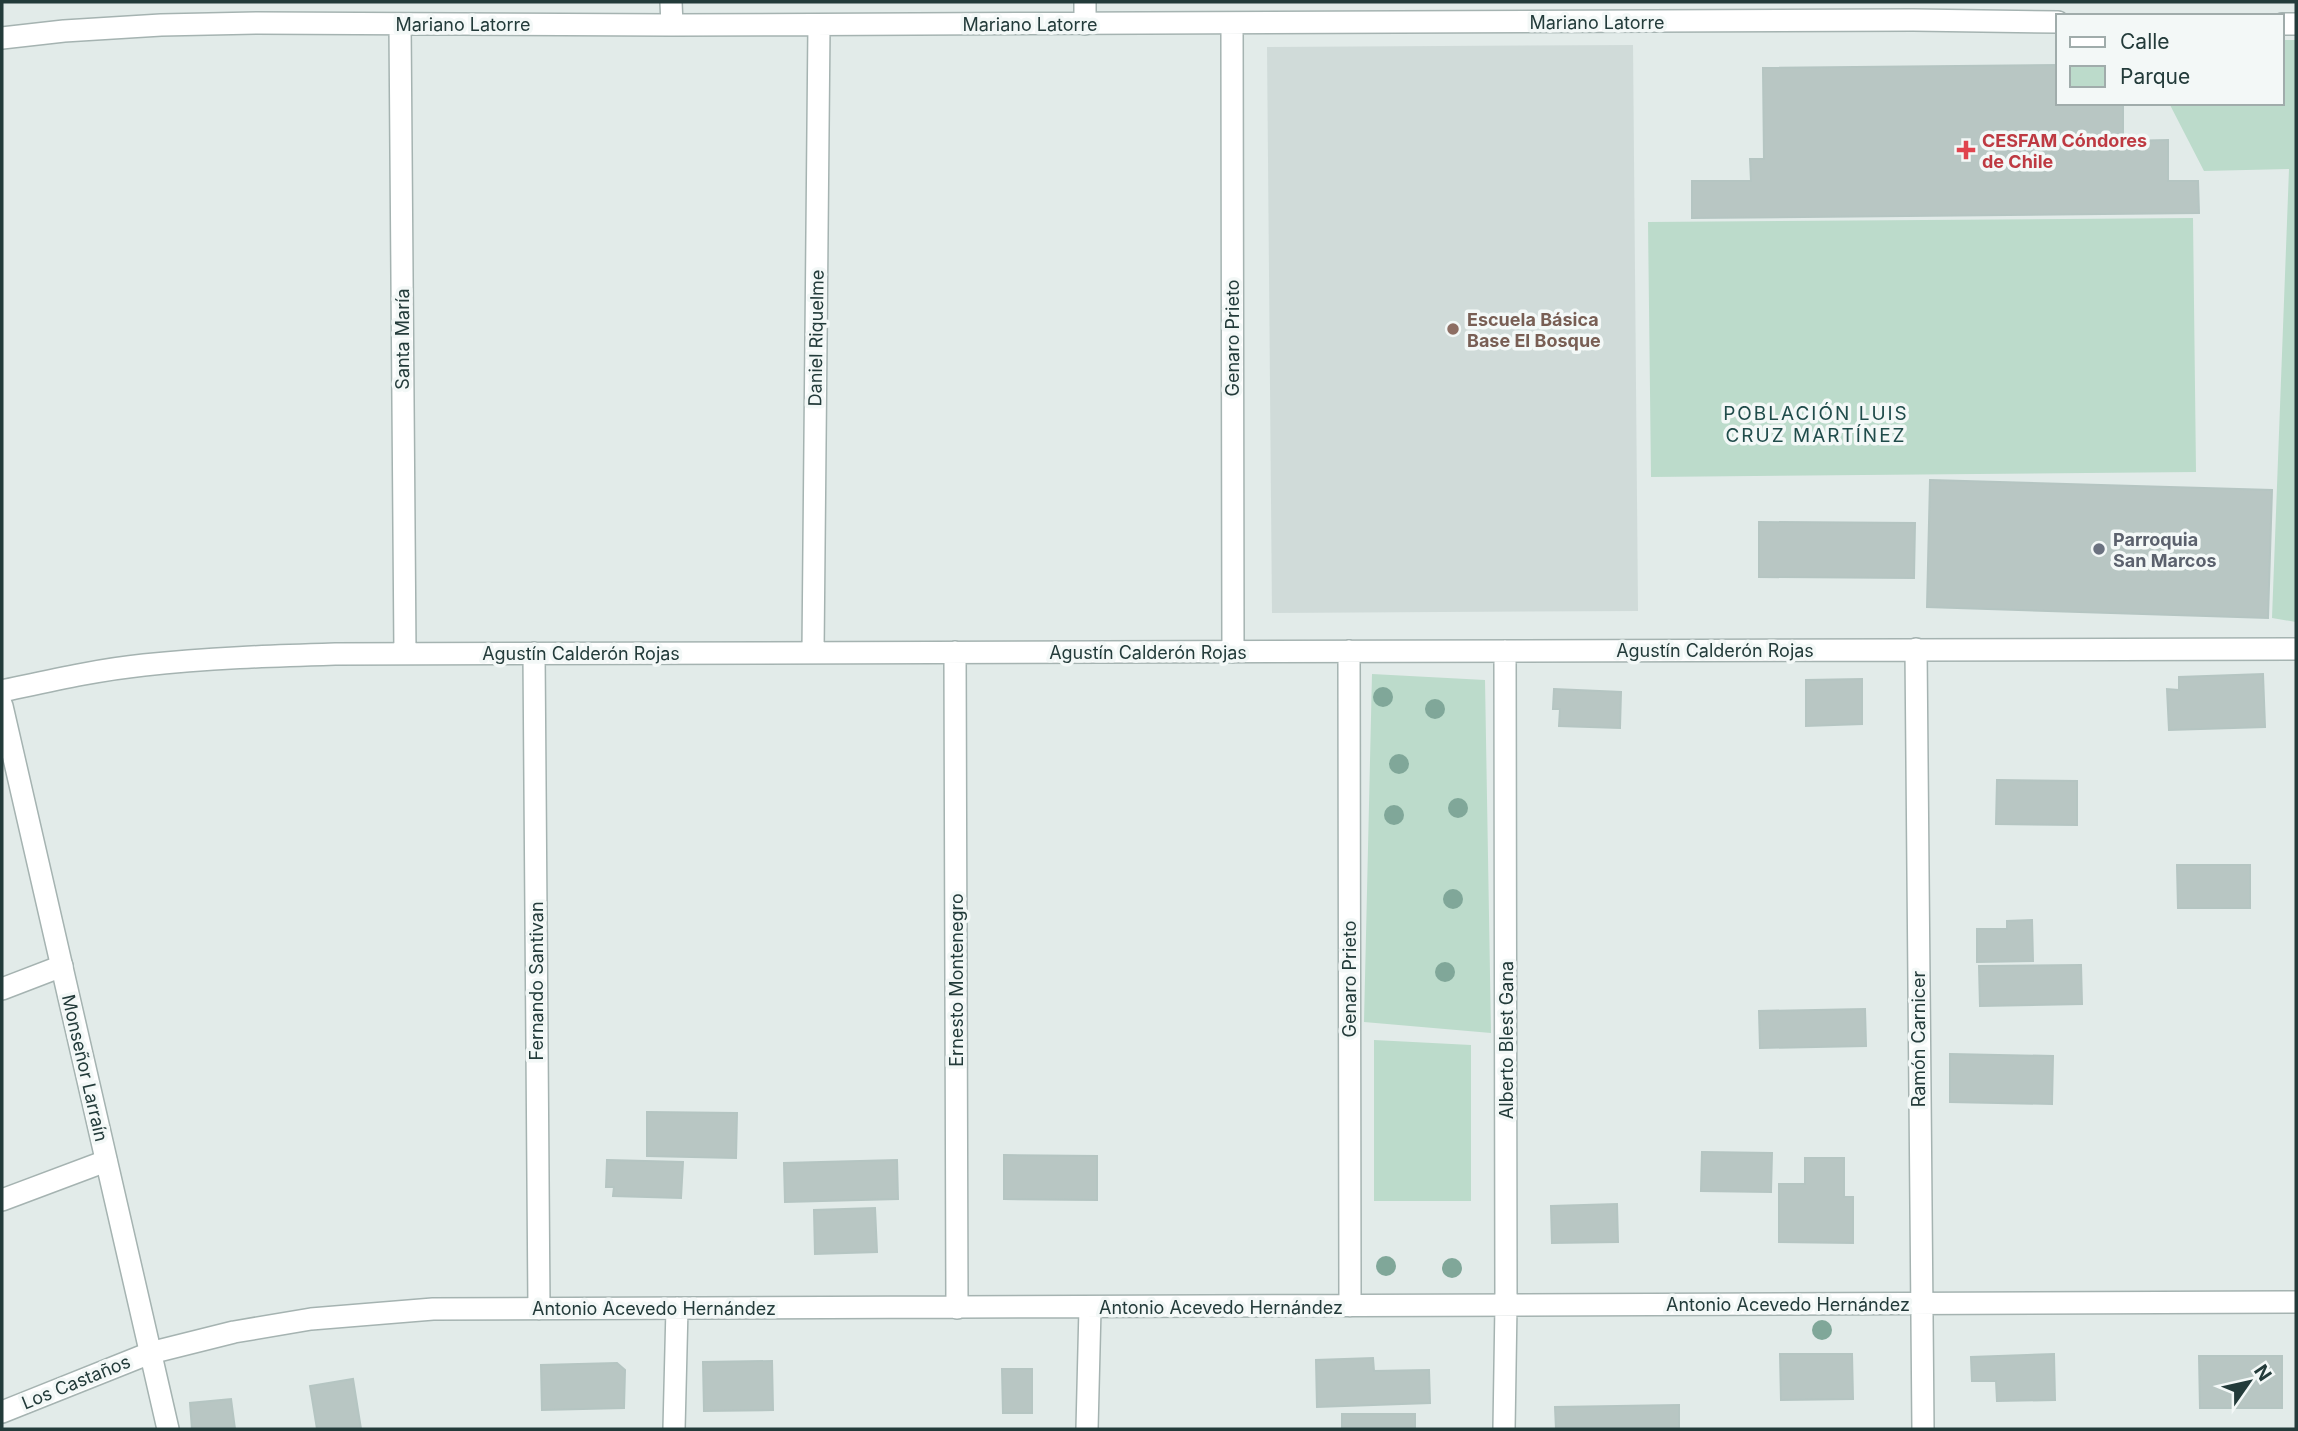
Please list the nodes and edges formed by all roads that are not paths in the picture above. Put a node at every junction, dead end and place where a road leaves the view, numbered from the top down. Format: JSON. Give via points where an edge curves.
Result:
{"nodes":[{"id":1,"x":671,"y":2,"type":"edge"},
{"id":2,"x":1085,"y":2,"type":"edge"},
{"id":3,"x":1913,"y":11,"type":"edge"},
{"id":4,"x":257,"y":12,"type":"edge"},
{"id":5,"x":1499,"y":12,"type":"edge"},
{"id":6,"x":2056,"y":22,"type":"edge"},
{"id":7,"x":400,"y":24,"type":"junction"},
{"id":8,"x":819,"y":24,"type":"junction"},
{"id":9,"x":1085,"y":24,"type":"junction"},
{"id":10,"x":1232,"y":24,"type":"junction"},
{"id":11,"x":672,"y":25,"type":"junction"},
{"id":12,"x":2,"y":38,"type":"edge"},
{"id":13,"x":1916,"y":649,"type":"junction"},
{"id":14,"x":2296,"y":649,"type":"edge"},
{"id":15,"x":1349,"y":651,"type":"junction"},
{"id":16,"x":1505,"y":651,"type":"junction"},
{"id":17,"x":813,"y":652,"type":"junction"},
{"id":18,"x":955,"y":652,"type":"junction"},
{"id":19,"x":1233,"y":652,"type":"junction"},
{"id":20,"x":534,"y":653,"type":"junction"},
{"id":21,"x":405,"y":654,"type":"junction"},
{"id":22,"x":2,"y":691,"type":"edge"},
{"id":23,"x":2,"y":706,"type":"edge"},
{"id":24,"x":9,"y":769,"type":"edge"},
{"id":25,"x":62,"y":966,"type":"junction"},
{"id":26,"x":2,"y":989,"type":"edge"},
{"id":27,"x":106,"y":1161,"type":"junction"},
{"id":28,"x":2,"y":1200,"type":"edge"},
{"id":29,"x":2296,"y":1302,"type":"edge"},
{"id":30,"x":1920,"y":1304,"type":"junction"},
{"id":31,"x":1506,"y":1305,"type":"junction"},
{"id":32,"x":1350,"y":1306,"type":"junction"},
{"id":33,"x":1090,"y":1307,"type":"junction"},
{"id":34,"x":677,"y":1308,"type":"junction"},
{"id":35,"x":957,"y":1308,"type":"junction"},
{"id":36,"x":539,"y":1309,"type":"junction"},
{"id":37,"x":150,"y":1353,"type":"junction"},
{"id":38,"x":2,"y":1412,"type":"edge"},
{"id":39,"x":168,"y":1429,"type":"edge"},
{"id":40,"x":674,"y":1429,"type":"edge"},
{"id":41,"x":1087,"y":1429,"type":"edge"},
{"id":42,"x":1504,"y":1429,"type":"edge"},
{"id":43,"x":1923,"y":1429,"type":"edge"}],
"edges":[{"from":1,"to":11,"type":"street"},
{"from":2,"to":9,"type":"street"},
{"from":3,"to":5,"type":"street","name":"Mariano Latorre"},
{"from":3,"to":6,"type":"street","name":"Mariano Latorre"},
{"from":4,"to":7,"type":"street","name":"Mariano Latorre"},
{"from":4,"to":12,"type":"street","name":"Mariano Latorre"},
{"from":5,"to":10,"type":"street","name":"Mariano Latorre"},
{"from":7,"to":11,"type":"street","name":"Mariano Latorre"},
{"from":7,"to":21,"type":"street","name":"Santa María"},
{"from":8,"to":9,"type":"street","name":"Mariano Latorre"},
{"from":8,"to":11,"type":"street","name":"Mariano Latorre"},
{"from":8,"to":17,"type":"street","name":"Daniel Riquelme"},
{"from":9,"to":10,"type":"street","name":"Mariano Latorre"},
{"from":10,"to":19,"type":"street","name":"Genaro Prieto"},
{"from":13,"to":14,"type":"street","name":"Agustín Calderón Rojas"},
{"from":13,"to":16,"type":"street","name":"Agustín Calderón Rojas"},
{"from":13,"to":30,"type":"street","name":"Ramón Carnicer"},
{"from":15,"to":16,"type":"street","name":"Agustín Calderón Rojas"},
{"from":15,"to":19,"type":"street","name":"Agustín Calderón Rojas"},
{"from":15,"to":32,"type":"street","name":"Genaro Prieto"},
{"from":16,"to":31,"type":"street","name":"Alberto Blest Gana"},
{"from":17,"to":18,"type":"street","name":"Agustín Calderón Rojas"},
{"from":17,"to":20,"type":"street","name":"Agustín Calderón Rojas"},
{"from":18,"to":19,"type":"street","name":"Agustín Calderón Rojas"},
{"from":18,"to":35,"type":"street","name":"Ernesto Montenegro"},
{"from":20,"to":21,"type":"street","name":"Agustín Calderón Rojas"},
{"from":20,"to":36,"type":"street","name":"Fernando Santivan"},
{"from":21,"to":22,"type":"street","name":"Agustín Calderón Rojas","via":[[196,660],[70,676]]},
{"from":23,"to":24,"type":"street","name":"Monseñor Larraín"},
{"from":24,"to":25,"type":"street","name":"Monseñor Larraín"},
{"from":25,"to":26,"type":"street"},
{"from":25,"to":27,"type":"street","name":"Monseñor Larraín"},
{"from":27,"to":28,"type":"street"},
{"from":27,"to":37,"type":"street","name":"Monseñor Larraín"},
{"from":29,"to":30,"type":"street","name":"Antonio Acevedo Hernández"},
{"from":30,"to":31,"type":"street","name":"Antonio Acevedo Hernández"},
{"from":30,"to":43,"type":"street","name":"Ramón Carnicer"},
{"from":31,"to":32,"type":"street","name":"Antonio Acevedo Hernández"},
{"from":31,"to":42,"type":"street","name":"Alberto Blest Gana"},
{"from":32,"to":33,"type":"street","name":"Antonio Acevedo Hernández"},
{"from":33,"to":35,"type":"street","name":"Antonio Acevedo Hernández"},
{"from":33,"to":41,"type":"street"},
{"from":34,"to":35,"type":"street","name":"Antonio Acevedo Hernández"},
{"from":34,"to":36,"type":"street","name":"Antonio Acevedo Hernández"},
{"from":34,"to":40,"type":"street"},
{"from":36,"to":37,"type":"street","name":"Antonio Acevedo Hernández","via":[[433,1309],[335,1316],[234,1332]]},
{"from":37,"to":38,"type":"street","name":"Los Castaños"},
{"from":37,"to":39,"type":"street","name":"Monseñor Larraín"}]}
